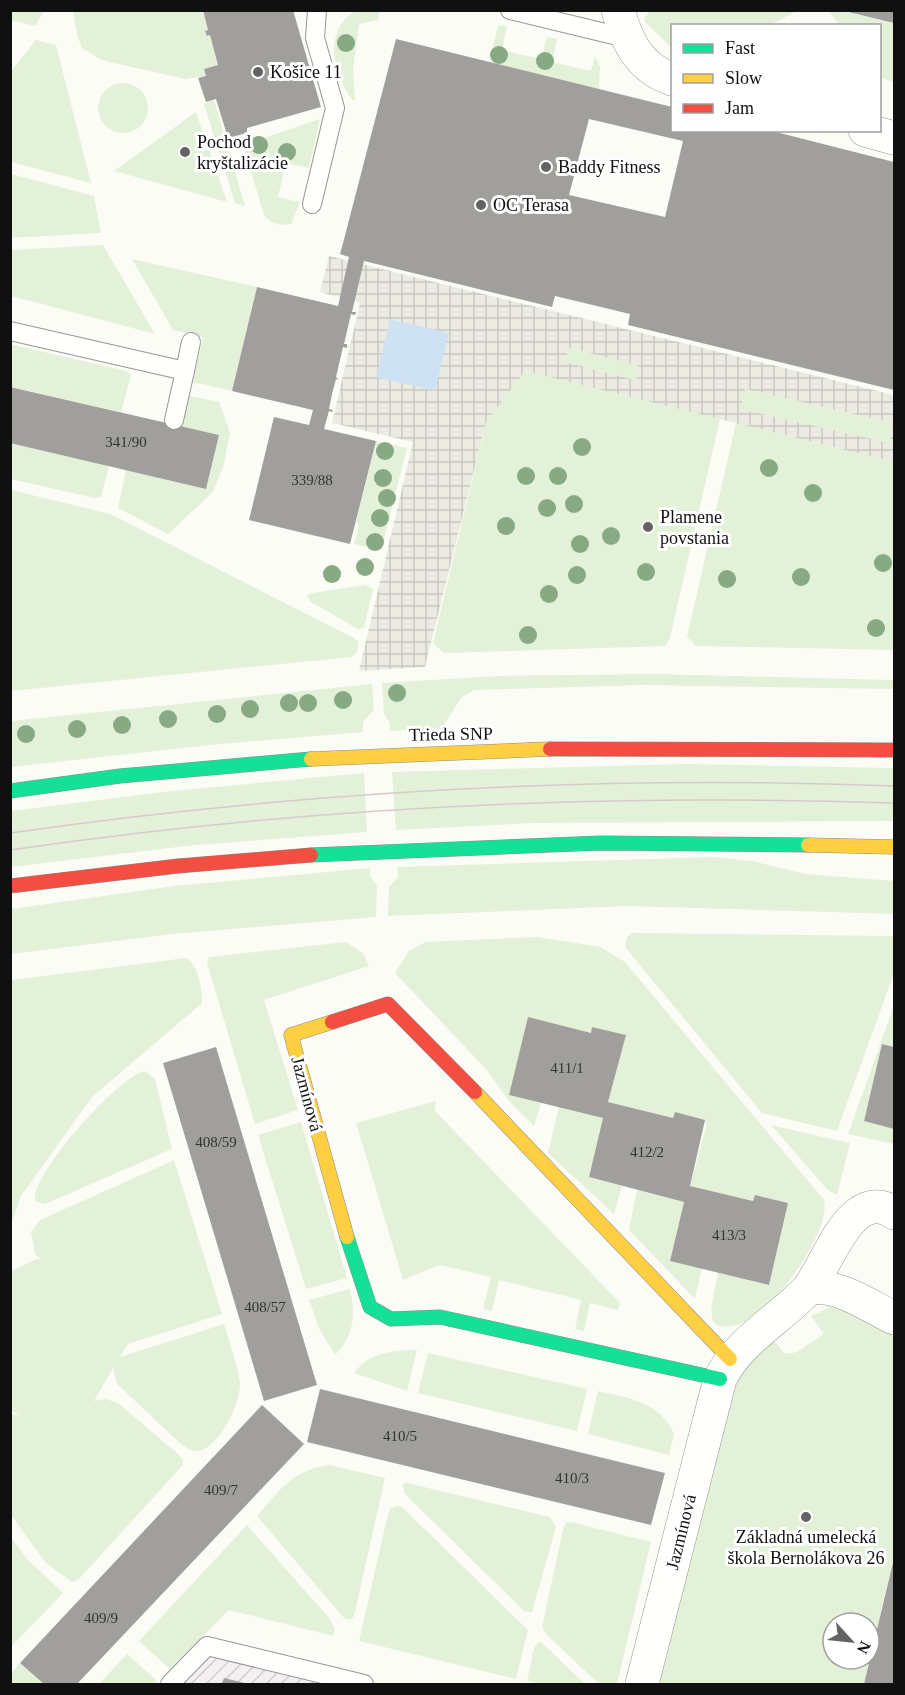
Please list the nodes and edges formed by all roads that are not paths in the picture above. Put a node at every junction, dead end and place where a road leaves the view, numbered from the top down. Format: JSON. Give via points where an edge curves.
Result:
{"nodes":[{"id":1,"x":317,"y":10,"type":"edge"},
{"id":2,"x":510,"y":10,"type":"edge"},
{"id":3,"x":622,"y":24,"type":"edge"},
{"id":4,"x":671,"y":78,"type":"edge"},
{"id":5,"x":872,"y":132,"type":"edge"},
{"id":6,"x":894,"y":138,"type":"edge"},
{"id":7,"x":312,"y":204,"type":"dead end"},
{"id":8,"x":10,"y":332,"type":"edge"},
{"id":9,"x":191,"y":342,"type":"dead end"},
{"id":10,"x":185,"y":371,"type":"junction"},
{"id":11,"x":174,"y":420,"type":"dead end"},
{"id":12,"x":894,"y":750,"type":"edge"},
{"id":13,"x":10,"y":790,"type":"edge"},
{"id":14,"x":894,"y":847,"type":"edge"},
{"id":15,"x":10,"y":886,"type":"edge"},
{"id":16,"x":894,"y":1213,"type":"edge"},
{"id":17,"x":808,"y":1288,"type":"junction"},
{"id":18,"x":894,"y":1318,"type":"edge"},
{"id":19,"x":725,"y":1369,"type":"junction"},
{"id":20,"x":170,"y":1684,"type":"edge"},
{"id":21,"x":364,"y":1684,"type":"edge"},
{"id":22,"x":642,"y":1684,"type":"edge"}],
"edges":[{"from":1,"to":7,"type":"lane","via":[[315,38],[334,108]]},
{"from":2,"to":3,"type":"lane"},
{"from":3,"to":4,"type":"street","via":[[642,60]]},
{"from":5,"to":6,"type":"street"},
{"from":8,"to":10,"type":"lane"},
{"from":9,"to":10,"type":"lane"},
{"from":10,"to":11,"type":"lane"},
{"from":12,"to":13,"type":"street","name":"Trieda SNP","via":[[729,747],[436,751],[208,767]]},
{"from":14,"to":15,"type":"street","via":[[686,842],[382,850],[220,862]]},
{"from":16,"to":17,"type":"street","name":"Jazmínová","via":[[885,1208],[874,1209],[848,1223]]},
{"from":17,"to":18,"type":"street","via":[[827,1287],[843,1292]]},
{"from":17,"to":19,"type":"street","name":"Jazmínová","via":[[752,1336]]},
{"from":19,"to":19,"type":"street","name":"Jazmínová","via":[[538,1156],[388,1004],[291,1035],[370,1307],[391,1319],[440,1317]]},
{"from":19,"to":22,"type":"street","name":"Jazmínová"},
{"from":20,"to":21,"type":"lane","via":[[207,1646]]}]}
